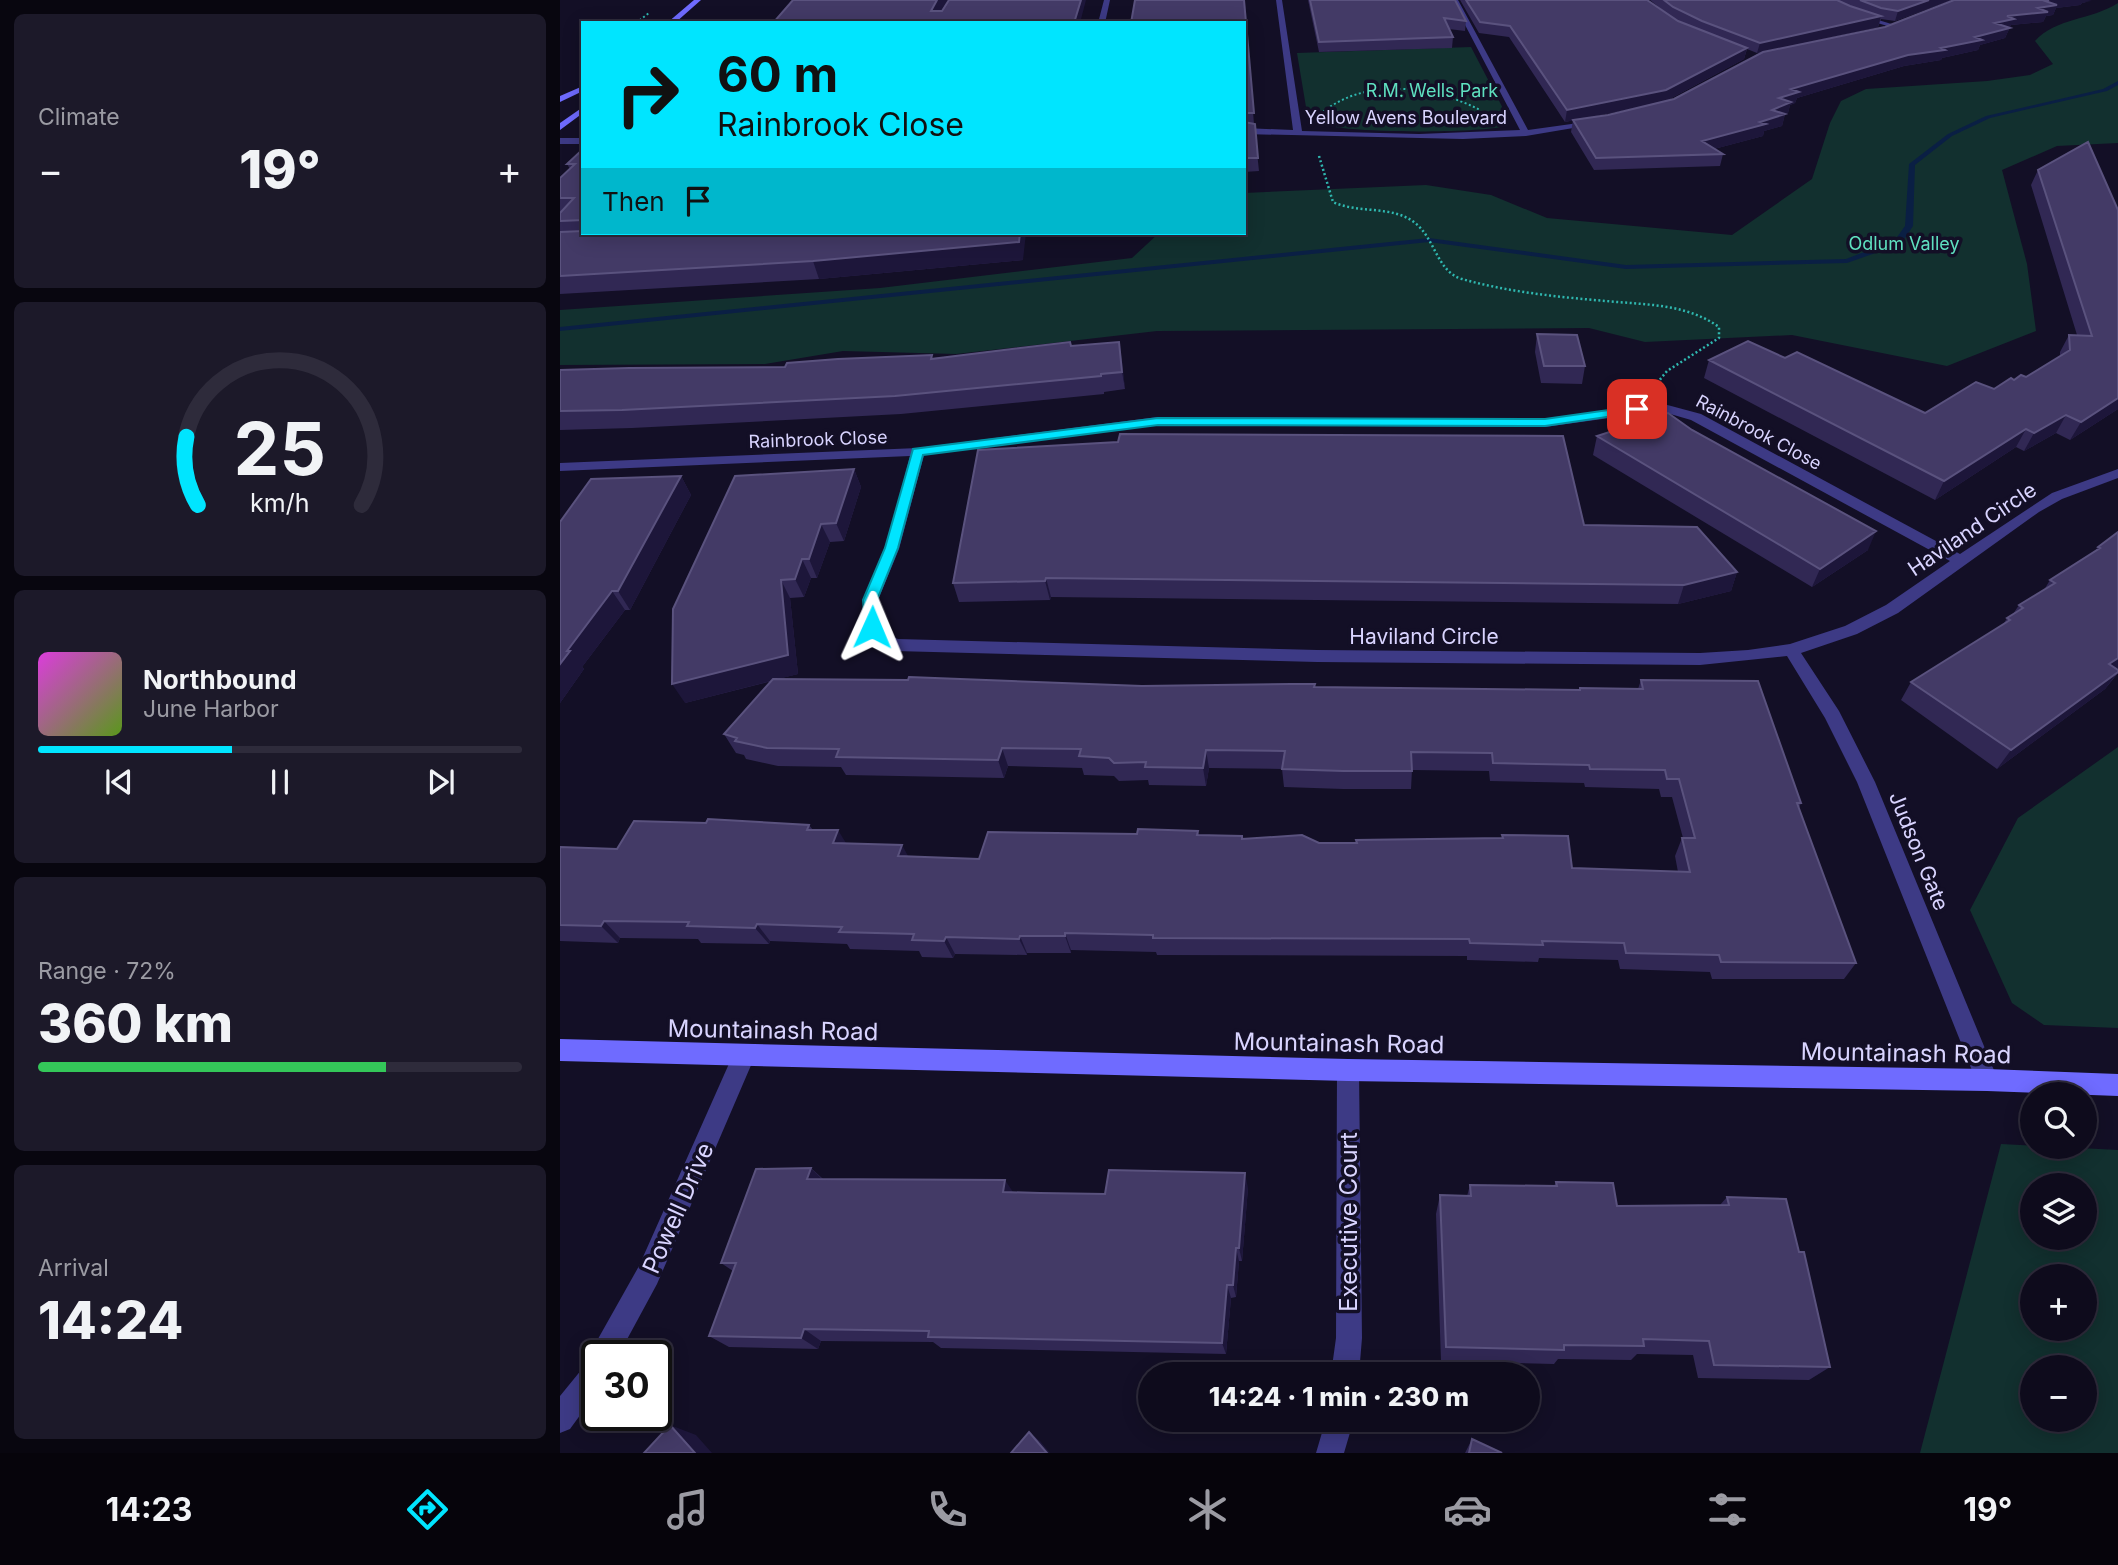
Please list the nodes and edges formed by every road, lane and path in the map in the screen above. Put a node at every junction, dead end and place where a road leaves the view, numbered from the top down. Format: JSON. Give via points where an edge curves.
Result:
{"nodes":[{"id":1,"x":698,"y":0,"type":"edge"},
{"id":2,"x":1107,"y":0,"type":"edge"},
{"id":3,"x":1279,"y":0,"type":"edge"},
{"id":4,"x":1455,"y":0,"type":"edge"},
{"id":5,"x":1824,"y":0,"type":"edge"},
{"id":6,"x":672,"y":21,"type":"edge"},
{"id":7,"x":1102,"y":21,"type":"edge"},
{"id":8,"x":1906,"y":22,"type":"edge"},
{"id":9,"x":1894,"y":26,"type":"junction"},
{"id":10,"x":1878,"y":33,"type":"edge"},
{"id":11,"x":581,"y":89,"type":"edge"},
{"id":12,"x":560,"y":100,"type":"edge"},
{"id":13,"x":581,"y":111,"type":"edge"},
{"id":14,"x":1321,"y":117,"type":"dead end"},
{"id":15,"x":1489,"y":118,"type":"dead end"},
{"id":16,"x":1606,"y":121,"type":"edge"},
{"id":17,"x":560,"y":127,"type":"edge"},
{"id":18,"x":1246,"y":131,"type":"edge"},
{"id":19,"x":1298,"y":133,"type":"junction"},
{"id":20,"x":1526,"y":133,"type":"junction"},
{"id":21,"x":560,"y":141,"type":"edge"},
{"id":22,"x":581,"y":141,"type":"edge"},
{"id":23,"x":1318,"y":153,"type":"dead end"},
{"id":24,"x":1657,"y":392,"type":"dead end"},
{"id":25,"x":918,"y":452,"type":"junction"},
{"id":26,"x":565,"y":467,"type":"edge"},
{"id":27,"x":2118,"y":473,"type":"edge"},
{"id":28,"x":560,"y":480,"type":"edge"},
{"id":29,"x":1960,"y":560,"type":"junction"},
{"id":30,"x":1791,"y":650,"type":"junction"},
{"id":31,"x":560,"y":1050,"type":"edge"},
{"id":32,"x":744,"y":1056,"type":"junction"},
{"id":33,"x":1348,"y":1070,"type":"junction"},
{"id":34,"x":1987,"y":1080,"type":"junction"},
{"id":35,"x":2118,"y":1085,"type":"edge"},
{"id":36,"x":613,"y":1340,"type":"edge"},
{"id":37,"x":1346,"y":1362,"type":"edge"},
{"id":38,"x":581,"y":1391,"type":"edge"},
{"id":39,"x":560,"y":1419,"type":"edge"},
{"id":40,"x":1336,"y":1432,"type":"edge"},
{"id":41,"x":1330,"y":1453,"type":"edge"}],
"edges":[{"from":1,"to":6,"type":"street"},
{"from":2,"to":7,"type":"street"},
{"from":3,"to":19,"type":"street"},
{"from":4,"to":20,"type":"street"},
{"from":5,"to":9,"type":"street"},
{"from":8,"to":9,"type":"street"},
{"from":9,"to":10,"type":"street"},
{"from":11,"to":12,"type":"street"},
{"from":13,"to":17,"type":"street"},
{"from":14,"to":15,"type":"path","via":[[1334,102],[1374,91],[1399,90],[1460,100]]},
{"from":16,"to":20,"type":"street","name":"Yellow Avens Boulevard"},
{"from":18,"to":19,"type":"street","name":"Yellow Avens Boulevard"},
{"from":19,"to":20,"type":"street","name":"Yellow Avens Boulevard","via":[[1435,137]]},
{"from":21,"to":22,"type":"street"},
{"from":23,"to":24,"type":"path","via":[[1333,202],[1417,223],[1449,273],[1470,281],[1673,309],[1713,321],[1719,327],[1719,338],[1667,372],[1658,381]]},
{"from":25,"to":26,"type":"street","name":"Rainbrook Close"},
{"from":25,"to":29,"type":"street","name":"Rainbrook Close","via":[[1158,421],[1534,423],[1660,407],[1696,416]]},
{"from":25,"to":30,"type":"street","name":"Haviland Circle","via":[[892,548],[870,600],[872,627],[895,645],[1649,659]]},
{"from":26,"to":28,"type":"street"},
{"from":27,"to":29,"type":"street","name":"Haviland Circle","via":[[2057,496]]},
{"from":29,"to":30,"type":"street","name":"Haviland Circle","via":[[1892,609],[1851,631]]},
{"from":30,"to":34,"type":"street","name":"Judson Gate","via":[[1833,716],[1866,782]]},
{"from":31,"to":32,"type":"street","name":"Mountainash Road"},
{"from":32,"to":33,"type":"street","name":"Mountainash Road"},
{"from":32,"to":36,"type":"street","name":"Powell Drive","via":[[648,1275]]},
{"from":33,"to":34,"type":"street","name":"Mountainash Road"},
{"from":33,"to":37,"type":"street","name":"Executive Court"},
{"from":34,"to":35,"type":"street","name":"Mountainash Road"},
{"from":38,"to":39,"type":"street"},
{"from":40,"to":41,"type":"street"}]}
